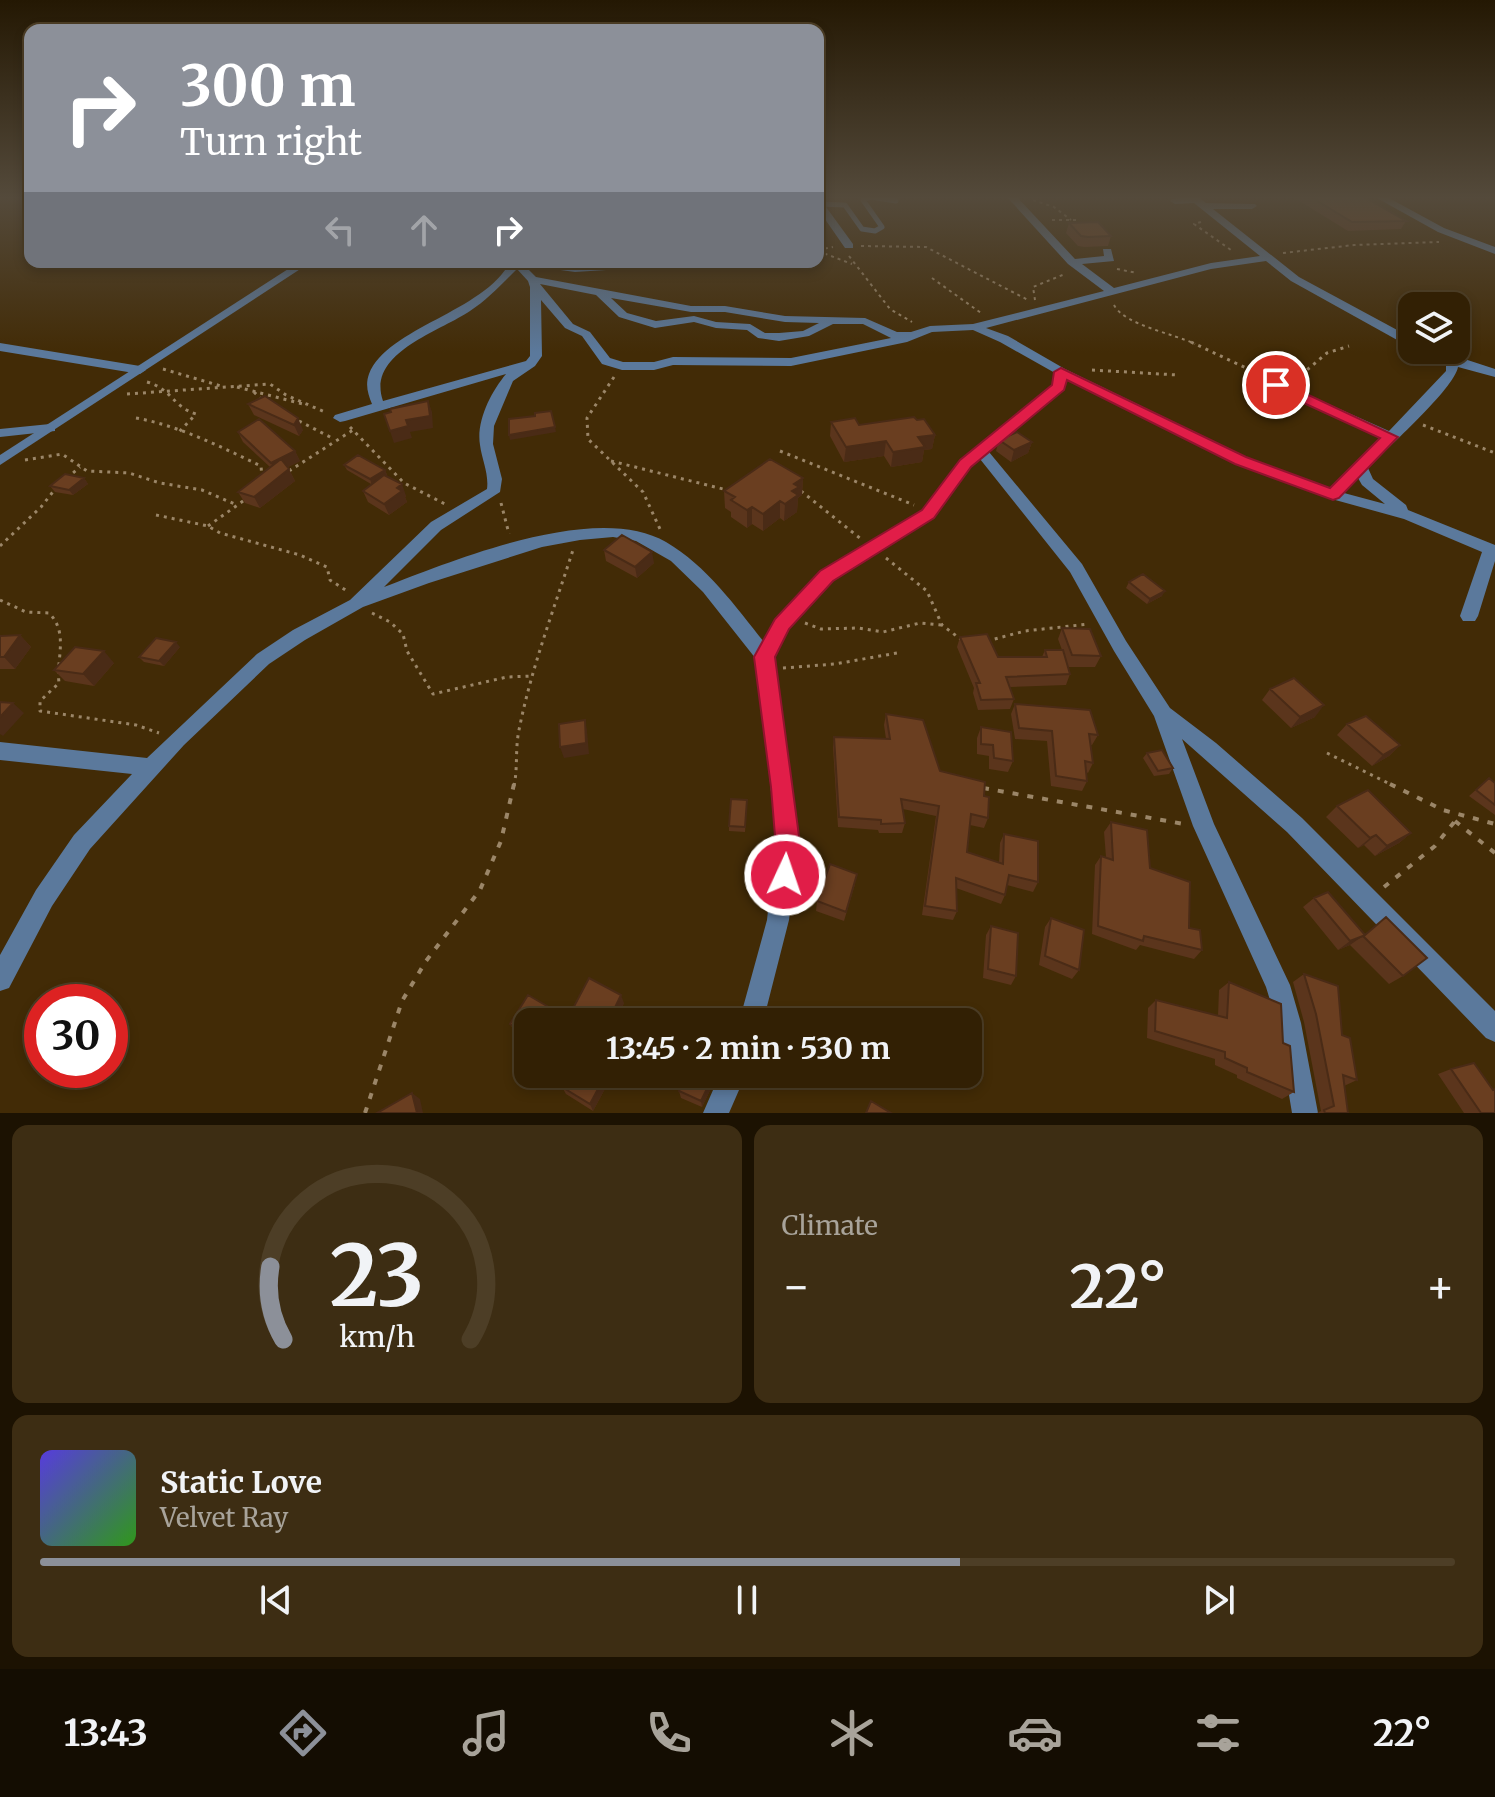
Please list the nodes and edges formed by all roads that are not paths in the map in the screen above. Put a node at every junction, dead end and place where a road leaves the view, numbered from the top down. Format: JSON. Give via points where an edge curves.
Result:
{"nodes":[{"id":1,"x":1060,"y":249,"type":"edge"},
{"id":2,"x":1256,"y":249,"type":"edge"},
{"id":3,"x":1107,"y":251,"type":"dead end"},
{"id":4,"x":1265,"y":257,"type":"junction"},
{"id":5,"x":1072,"y":262,"type":"junction"},
{"id":6,"x":297,"y":268,"type":"edge"},
{"id":7,"x":511,"y":268,"type":"edge"},
{"id":8,"x":523,"y":268,"type":"edge"},
{"id":9,"x":567,"y":268,"type":"edge"},
{"id":10,"x":591,"y":268,"type":"edge"},
{"id":11,"x":534,"y":283,"type":"junction"},
{"id":12,"x":1111,"y":291,"type":"junction"},
{"id":13,"x":601,"y":294,"type":"junction"},
{"id":14,"x":832,"y":321,"type":"junction"},
{"id":15,"x":970,"y":327,"type":"junction"},
{"id":16,"x":912,"y":336,"type":"junction"},
{"id":17,"x":1398,"y":336,"type":"edge"},
{"id":18,"x":0,"y":347,"type":"edge"},
{"id":19,"x":1452,"y":364,"type":"edge"},
{"id":20,"x":1463,"y":364,"type":"edge"},
{"id":21,"x":527,"y":367,"type":"junction"},
{"id":22,"x":139,"y":371,"type":"junction"},
{"id":23,"x":1061,"y":372,"type":"junction"},
{"id":24,"x":1256,"y":372,"type":"dead end"},
{"id":25,"x":1495,"y":373,"type":"edge"},
{"id":26,"x":379,"y":407,"type":"junction"},
{"id":27,"x":340,"y":418,"type":"road end"},
{"id":28,"x":50,"y":428,"type":"junction"},
{"id":29,"x":0,"y":433,"type":"edge"},
{"id":30,"x":1391,"y":437,"type":"junction"},
{"id":31,"x":980,"y":450,"type":"junction"},
{"id":32,"x":0,"y":461,"type":"edge"},
{"id":33,"x":1361,"y":468,"type":"junction"},
{"id":34,"x":1333,"y":495,"type":"junction"},
{"id":35,"x":1409,"y":515,"type":"junction"},
{"id":36,"x":1493,"y":550,"type":"edge"},
{"id":37,"x":357,"y":603,"type":"junction"},
{"id":38,"x":1469,"y":616,"type":"dead end"},
{"id":39,"x":766,"y":664,"type":"junction"},
{"id":40,"x":1163,"y":713,"type":"junction"},
{"id":41,"x":0,"y":751,"type":"edge"},
{"id":42,"x":150,"y":767,"type":"junction"},
{"id":43,"x":0,"y":979,"type":"edge"},
{"id":44,"x":755,"y":1008,"type":"edge"},
{"id":45,"x":1495,"y":1029,"type":"edge"},
{"id":46,"x":727,"y":1088,"type":"edge"},
{"id":47,"x":716,"y":1113,"type":"edge"},
{"id":48,"x":1305,"y":1113,"type":"edge"}],
"edges":[{"from":1,"to":5,"type":"street"},
{"from":2,"to":4,"type":"street"},
{"from":3,"to":5,"type":"street","via":[[1110,259]]},
{"from":4,"to":12,"type":"street"},
{"from":4,"to":17,"type":"street","via":[[1322,296]]},
{"from":5,"to":12,"type":"street"},
{"from":6,"to":22,"type":"street"},
{"from":7,"to":26,"type":"street","via":[[467,309],[380,365],[371,386]]},
{"from":8,"to":11,"type":"street"},
{"from":9,"to":10,"type":"street"},
{"from":11,"to":13,"type":"street"},
{"from":11,"to":16,"type":"street","via":[[606,361],[622,366],[791,362]]},
{"from":11,"to":21,"type":"street","via":[[536,356]]},
{"from":12,"to":15,"type":"street"},
{"from":13,"to":14,"type":"street","via":[[691,309]]},
{"from":13,"to":14,"type":"street","via":[[623,315],[655,325],[688,318],[779,337],[805,334]]},
{"from":14,"to":16,"type":"street","via":[[865,321],[895,335]]},
{"from":15,"to":16,"type":"street","via":[[930,329]]},
{"from":15,"to":23,"type":"street"},
{"from":18,"to":22,"type":"street"},
{"from":19,"to":30,"type":"street","via":[[1450,375]]},
{"from":20,"to":25,"type":"street"},
{"from":21,"to":26,"type":"street"},
{"from":21,"to":37,"type":"street","via":[[507,380],[486,430],[496,487],[489,497],[419,540]]},
{"from":22,"to":28,"type":"street"},
{"from":23,"to":31,"type":"street","via":[[1059,387]]},
{"from":23,"to":34,"type":"street","via":[[1241,460]]},
{"from":24,"to":30,"type":"street"},
{"from":26,"to":27,"type":"street"},
{"from":28,"to":29,"type":"street"},
{"from":28,"to":32,"type":"street"},
{"from":30,"to":33,"type":"street"},
{"from":31,"to":39,"type":"street","via":[[951,480],[934,508],[826,576],[782,624]]},
{"from":31,"to":40,"type":"street","via":[[1076,568]]},
{"from":33,"to":34,"type":"street"},
{"from":33,"to":35,"type":"street","via":[[1367,482]]},
{"from":34,"to":35,"type":"street"},
{"from":35,"to":36,"type":"street"},
{"from":36,"to":38,"type":"street"},
{"from":37,"to":39,"type":"street","via":[[513,549],[629,533],[672,554],[703,582]]},
{"from":37,"to":42,"type":"street","via":[[263,659]]},
{"from":39,"to":44,"type":"street","via":[[787,836],[778,920]]},
{"from":40,"to":45,"type":"street","via":[[1237,771]]},
{"from":40,"to":48,"type":"street","via":[[1204,826],[1278,985]]},
{"from":41,"to":42,"type":"street"},
{"from":42,"to":43,"type":"street","via":[[73,854]]},
{"from":46,"to":47,"type":"street"}]}
